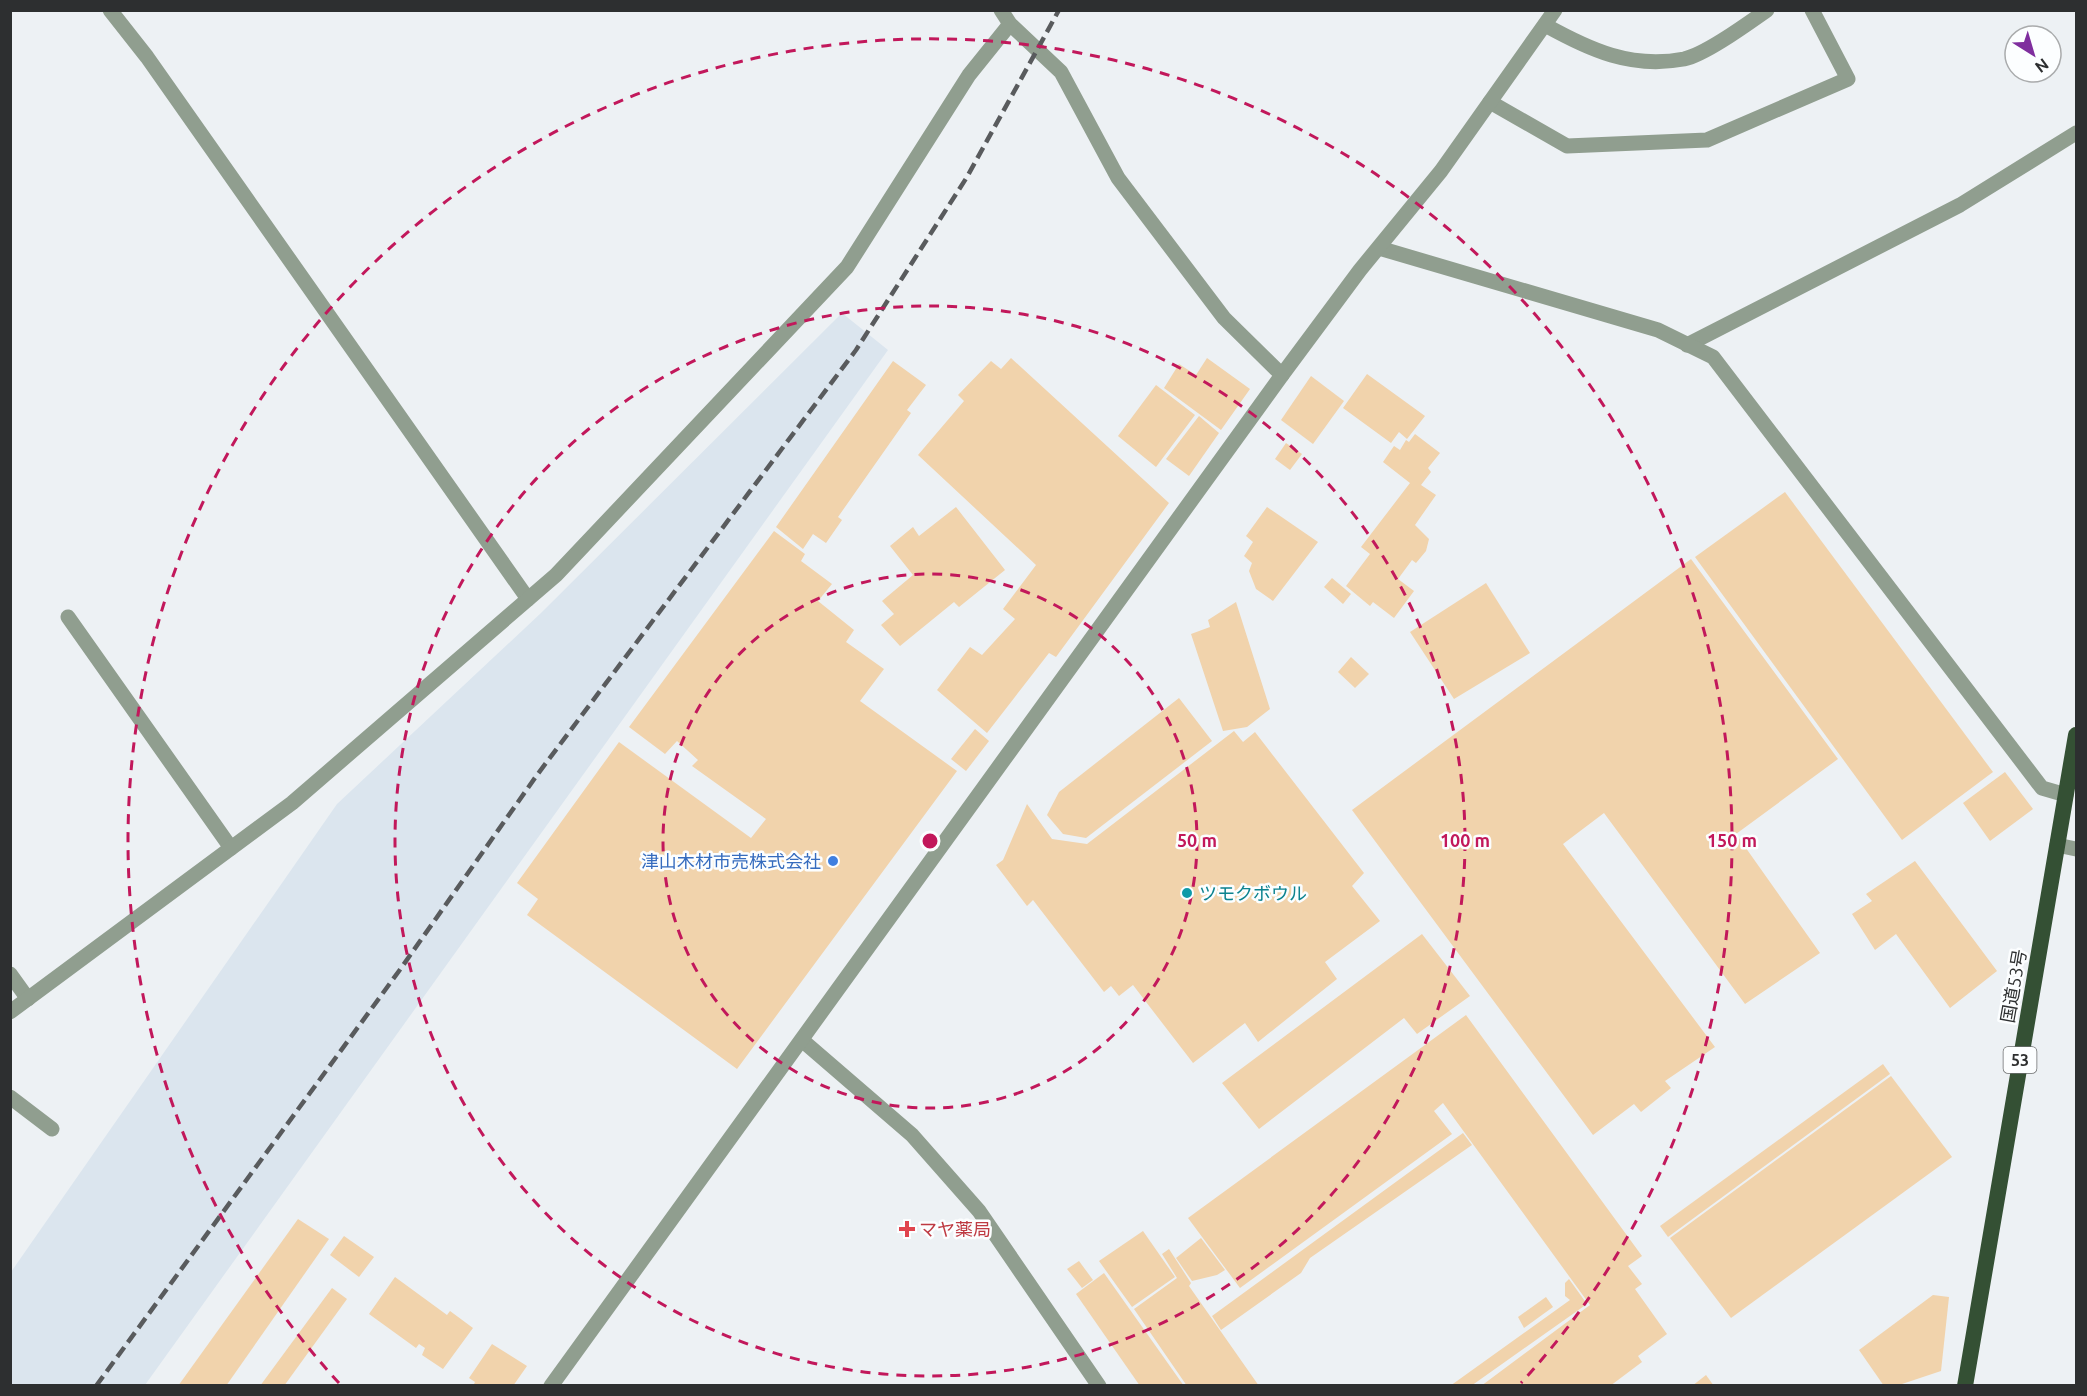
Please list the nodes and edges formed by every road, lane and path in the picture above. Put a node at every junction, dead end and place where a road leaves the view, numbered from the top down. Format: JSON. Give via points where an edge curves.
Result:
{"nodes":[{"id":1,"x":110,"y":10,"type":"edge"},
{"id":2,"x":1001,"y":10,"type":"edge"},
{"id":3,"x":1555,"y":10,"type":"edge"},
{"id":4,"x":1767,"y":10,"type":"edge"},
{"id":5,"x":1812,"y":10,"type":"edge"},
{"id":6,"x":1010,"y":24,"type":"junction"},
{"id":7,"x":1545,"y":24,"type":"junction"},
{"id":8,"x":1490,"y":102,"type":"junction"},
{"id":9,"x":2076,"y":133,"type":"edge"},
{"id":10,"x":1379,"y":248,"type":"junction"},
{"id":11,"x":1688,"y":345,"type":"junction"},
{"id":12,"x":1282,"y":375,"type":"junction"},
{"id":13,"x":528,"y":599,"type":"junction"},
{"id":14,"x":68,"y":617,"type":"dead end"},
{"id":15,"x":2076,"y":735,"type":"edge"},
{"id":16,"x":2066,"y":795,"type":"junction"},
{"id":17,"x":2057,"y":845,"type":"junction"},
{"id":18,"x":231,"y":848,"type":"junction"},
{"id":19,"x":2076,"y":849,"type":"edge"},
{"id":20,"x":10,"y":974,"type":"edge"},
{"id":21,"x":28,"y":999,"type":"junction"},
{"id":22,"x":10,"y":1012,"type":"edge"},
{"id":23,"x":802,"y":1041,"type":"junction"},
{"id":24,"x":10,"y":1097,"type":"edge"},
{"id":25,"x":52,"y":1129,"type":"dead end"},
{"id":26,"x":551,"y":1386,"type":"edge"},
{"id":27,"x":1099,"y":1386,"type":"edge"},
{"id":28,"x":1965,"y":1386,"type":"edge"}],
"edges":[{"from":1,"to":13,"type":"street"},
{"from":2,"to":6,"type":"street"},
{"from":3,"to":7,"type":"street"},
{"from":4,"to":7,"type":"street","via":[[1686,58],[1638,62],[1588,49]]},
{"from":5,"to":8,"type":"street","via":[[1848,79],[1707,140],[1567,146]]},
{"from":6,"to":12,"type":"street","via":[[1060,72],[1118,178],[1224,318]]},
{"from":6,"to":13,"type":"street","via":[[969,75],[847,267],[564,566]]},
{"from":7,"to":8,"type":"street"},
{"from":8,"to":10,"type":"street"},
{"from":9,"to":11,"type":"street","via":[[1960,205]]},
{"from":10,"to":11,"type":"street","via":[[1658,330]]},
{"from":10,"to":12,"type":"street"},
{"from":11,"to":16,"type":"street","via":[[1713,357],[2042,788]]},
{"from":12,"to":23,"type":"street"},
{"from":13,"to":18,"type":"street","via":[[292,803]]},
{"from":14,"to":18,"type":"street"},
{"from":15,"to":16,"type":"highway","name":"国道53号","number":"53"},
{"from":16,"to":17,"type":"highway","name":"国道53号","number":"53"},
{"from":17,"to":19,"type":"street"},
{"from":17,"to":28,"type":"highway","name":"国道53号","number":"53"},
{"from":18,"to":21,"type":"street"},
{"from":20,"to":21,"type":"street"},
{"from":21,"to":22,"type":"street"},
{"from":23,"to":26,"type":"street"},
{"from":23,"to":27,"type":"street","via":[[912,1135],[979,1211]]},
{"from":24,"to":25,"type":"street"}]}
